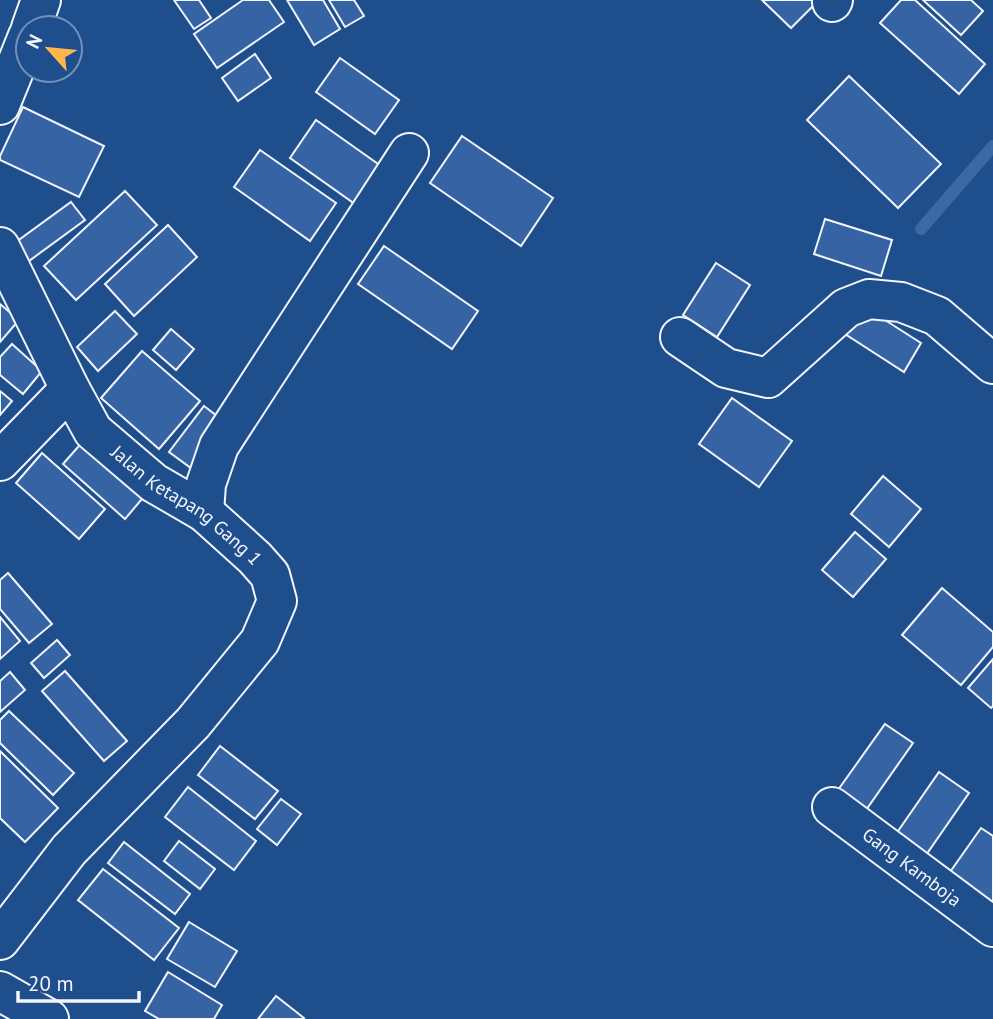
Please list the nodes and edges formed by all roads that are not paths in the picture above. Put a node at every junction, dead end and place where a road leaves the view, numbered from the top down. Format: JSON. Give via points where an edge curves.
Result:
{"nodes":[{"id":1,"x":14,"y":70,"type":"edge"},
{"id":2,"x":0,"y":105,"type":"edge"},
{"id":3,"x":408,"y":153,"type":"dead end"},
{"id":4,"x":0,"y":247,"type":"edge"},
{"id":5,"x":680,"y":337,"type":"dead end"},
{"id":6,"x":993,"y":364,"type":"edge"},
{"id":7,"x":70,"y":389,"type":"junction"},
{"id":8,"x":0,"y":461,"type":"edge"},
{"id":9,"x":204,"y":512,"type":"junction"},
{"id":10,"x":832,"y":807,"type":"dead end"},
{"id":11,"x":993,"y":928,"type":"edge"},
{"id":12,"x":0,"y":940,"type":"edge"},
{"id":13,"x":0,"y":991,"type":"edge"},
{"id":14,"x":49,"y":1019,"type":"edge"}],
"edges":[{"from":1,"to":2,"type":"street"},
{"from":3,"to":9,"type":"street","via":[[219,446],[206,484]]},
{"from":4,"to":7,"type":"street","name":"Jalan Ketapang Gang 1"},
{"from":5,"to":6,"type":"street","via":[[726,368],[768,378],[846,308],[869,299],[901,302],[937,316]]},
{"from":7,"to":8,"type":"street"},
{"from":7,"to":9,"type":"street","name":"Jalan Ketapang Gang 1","via":[[93,431],[154,483]]},
{"from":9,"to":12,"type":"street","name":"Jalan Ketapang Gang 1","via":[[270,575],[277,601],[260,640],[193,723],[69,850]]},
{"from":10,"to":11,"type":"street","name":"Gang Kamboja"},
{"from":13,"to":14,"type":"street"}]}
